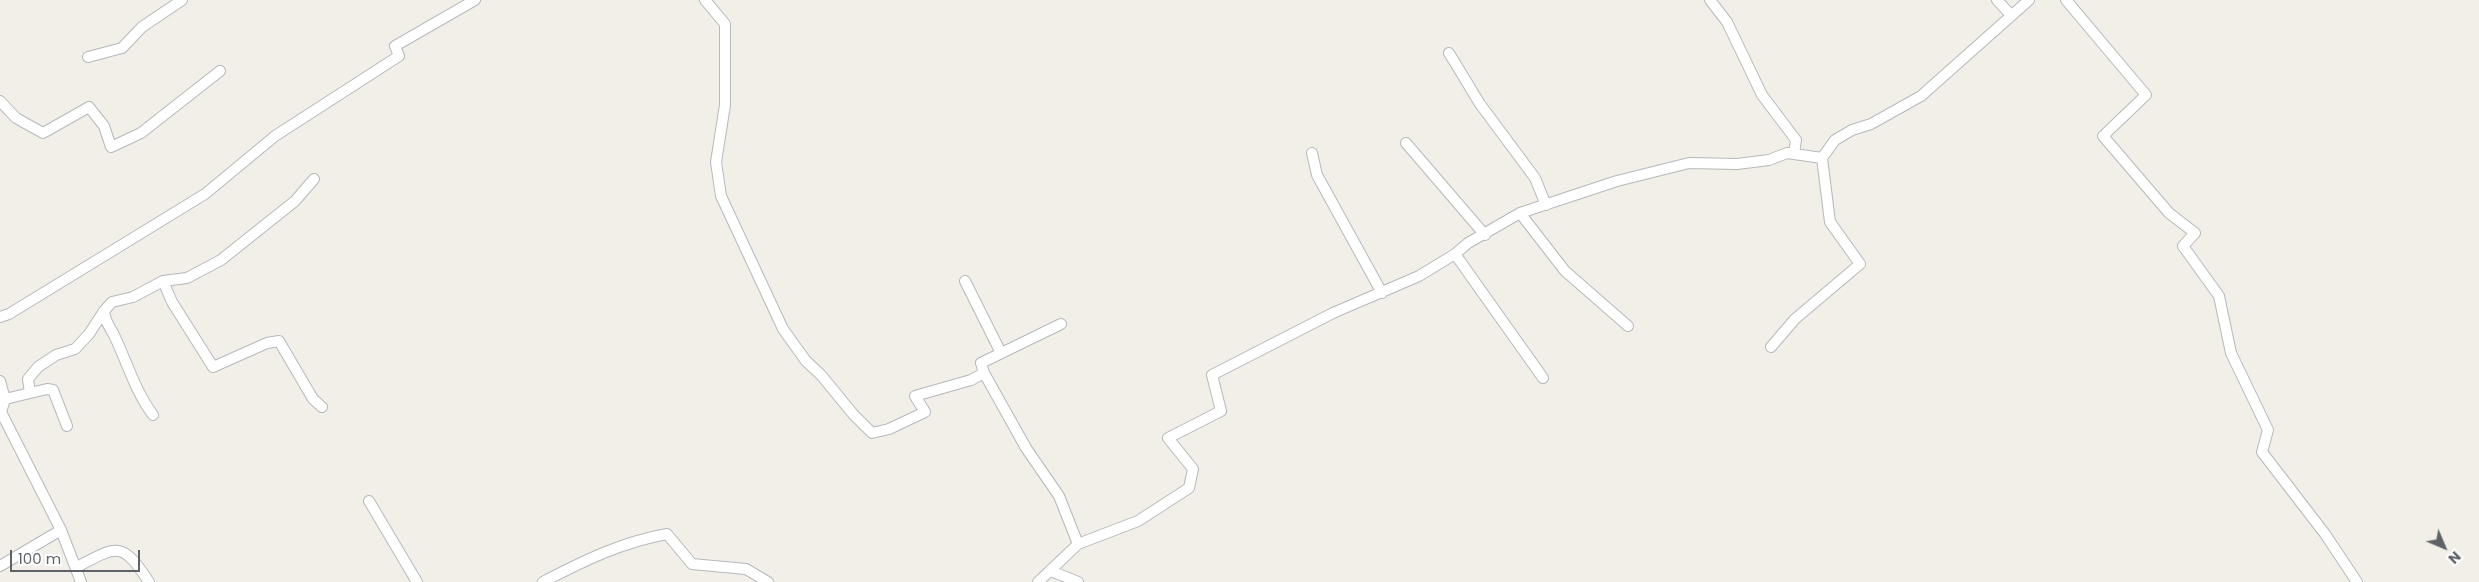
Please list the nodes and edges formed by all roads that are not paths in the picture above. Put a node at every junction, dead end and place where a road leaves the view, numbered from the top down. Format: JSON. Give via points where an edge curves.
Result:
{"nodes":[{"id":1,"x":182,"y":0,"type":"edge"},
{"id":2,"x":475,"y":0,"type":"edge"},
{"id":3,"x":705,"y":0,"type":"edge"},
{"id":4,"x":1710,"y":0,"type":"edge"},
{"id":5,"x":1997,"y":0,"type":"edge"},
{"id":6,"x":2029,"y":0,"type":"edge"},
{"id":7,"x":2066,"y":0,"type":"edge"},
{"id":8,"x":2010,"y":14,"type":"junction"},
{"id":9,"x":1448,"y":53,"type":"dead end"},
{"id":10,"x":88,"y":58,"type":"dead end"},
{"id":11,"x":220,"y":71,"type":"dead end"},
{"id":12,"x":0,"y":101,"type":"edge"},
{"id":13,"x":1406,"y":143,"type":"dead end"},
{"id":14,"x":1312,"y":153,"type":"dead end"},
{"id":15,"x":1794,"y":154,"type":"junction"},
{"id":16,"x":1822,"y":158,"type":"junction"},
{"id":17,"x":314,"y":179,"type":"dead end"},
{"id":18,"x":1546,"y":205,"type":"junction"},
{"id":19,"x":1520,"y":213,"type":"junction"},
{"id":20,"x":1485,"y":236,"type":"junction"},
{"id":21,"x":1455,"y":254,"type":"junction"},
{"id":22,"x":163,"y":281,"type":"junction"},
{"id":23,"x":966,"y":281,"type":"dead end"},
{"id":24,"x":1382,"y":293,"type":"junction"},
{"id":25,"x":104,"y":311,"type":"junction"},
{"id":26,"x":0,"y":317,"type":"edge"},
{"id":27,"x":1061,"y":324,"type":"dead end"},
{"id":28,"x":1628,"y":326,"type":"dead end"},
{"id":29,"x":1771,"y":346,"type":"dead end"},
{"id":30,"x":1001,"y":353,"type":"junction"},
{"id":31,"x":984,"y":373,"type":"junction"},
{"id":32,"x":1543,"y":378,"type":"dead end"},
{"id":33,"x":0,"y":381,"type":"edge"},
{"id":34,"x":30,"y":394,"type":"junction"},
{"id":35,"x":6,"y":399,"type":"junction"},
{"id":36,"x":322,"y":407,"type":"dead end"},
{"id":37,"x":153,"y":415,"type":"dead end"},
{"id":38,"x":67,"y":426,"type":"dead end"},
{"id":39,"x":369,"y":501,"type":"dead end"},
{"id":40,"x":61,"y":530,"type":"junction"},
{"id":41,"x":1078,"y":544,"type":"junction"},
{"id":42,"x":0,"y":566,"type":"edge"},
{"id":43,"x":77,"y":567,"type":"junction"},
{"id":44,"x":1051,"y":571,"type":"junction"},
{"id":45,"x":81,"y":582,"type":"edge"},
{"id":46,"x":149,"y":582,"type":"edge"},
{"id":47,"x":417,"y":582,"type":"edge"},
{"id":48,"x":543,"y":582,"type":"edge"},
{"id":49,"x":768,"y":582,"type":"edge"},
{"id":50,"x":1038,"y":582,"type":"edge"},
{"id":51,"x":1078,"y":582,"type":"edge"},
{"id":52,"x":2357,"y":582,"type":"edge"}],
"edges":[{"from":1,"to":10,"type":"street","via":[[142,27],[122,48]]},
{"from":2,"to":26,"type":"street","via":[[395,46],[399,56],[275,136],[205,194]]},
{"from":3,"to":31,"type":"street","via":[[725,24],[725,105],[716,162],[721,196],[783,329],[806,361],[872,433],[889,429],[925,412],[915,396],[971,380]]},
{"from":4,"to":15,"type":"street","via":[[1727,22],[1762,95],[1796,140]]},
{"from":5,"to":8,"type":"street"},
{"from":6,"to":8,"type":"street"},
{"from":7,"to":52,"type":"street","via":[[2146,95],[2103,136],[2169,214],[2194,233],[2183,246],[2219,296],[2231,353],[2268,430],[2262,452]]},
{"from":8,"to":16,"type":"street","via":[[1920,96],[1835,140]]},
{"from":9,"to":18,"type":"street","via":[[1480,104],[1535,178]]},
{"from":11,"to":12,"type":"street","via":[[140,133],[111,147],[104,126],[89,107],[43,133],[16,118]]},
{"from":13,"to":20,"type":"street"},
{"from":14,"to":24,"type":"street","via":[[1317,175]]},
{"from":15,"to":16,"type":"street"},
{"from":15,"to":18,"type":"street","via":[[1737,164],[1689,163],[1617,181]]},
{"from":16,"to":29,"type":"street","via":[[1830,222],[1860,264],[1795,319]]},
{"from":17,"to":22,"type":"street","via":[[289,207],[221,260],[187,278]]},
{"from":18,"to":19,"type":"street"},
{"from":19,"to":20,"type":"street"},
{"from":19,"to":28,"type":"street","via":[[1564,271]]},
{"from":20,"to":21,"type":"street","via":[[1468,243]]},
{"from":21,"to":24,"type":"street","via":[[1420,276]]},
{"from":21,"to":32,"type":"street"},
{"from":22,"to":25,"type":"street","via":[[134,297],[112,302]]},
{"from":22,"to":36,"type":"street","via":[[172,302],[210,364],[217,366],[267,342],[279,340],[313,399]]},
{"from":23,"to":30,"type":"street"},
{"from":24,"to":41,"type":"street","via":[[1334,313],[1212,375],[1221,410],[1168,438],[1193,469],[1189,488],[1138,521]]},
{"from":25,"to":34,"type":"street","via":[[75,348],[38,367],[28,380]]},
{"from":25,"to":37,"type":"street","via":[[105,323]]},
{"from":27,"to":30,"type":"street"},
{"from":30,"to":31,"type":"street","via":[[981,363]]},
{"from":31,"to":41,"type":"street","via":[[1026,448],[1059,496]]},
{"from":33,"to":35,"type":"street"},
{"from":34,"to":35,"type":"street"},
{"from":34,"to":38,"type":"street","via":[[53,390]]},
{"from":35,"to":40,"type":"street","via":[[1,412]]},
{"from":39,"to":47,"type":"street"},
{"from":40,"to":42,"type":"street"},
{"from":40,"to":43,"type":"street"},
{"from":41,"to":44,"type":"street"},
{"from":43,"to":45,"type":"street"},
{"from":43,"to":46,"type":"street","via":[[117,549],[136,561]]},
{"from":44,"to":50,"type":"street"},
{"from":44,"to":51,"type":"street"},
{"from":48,"to":49,"type":"street","via":[[597,554],[667,534],[692,564],[746,569]]}]}
